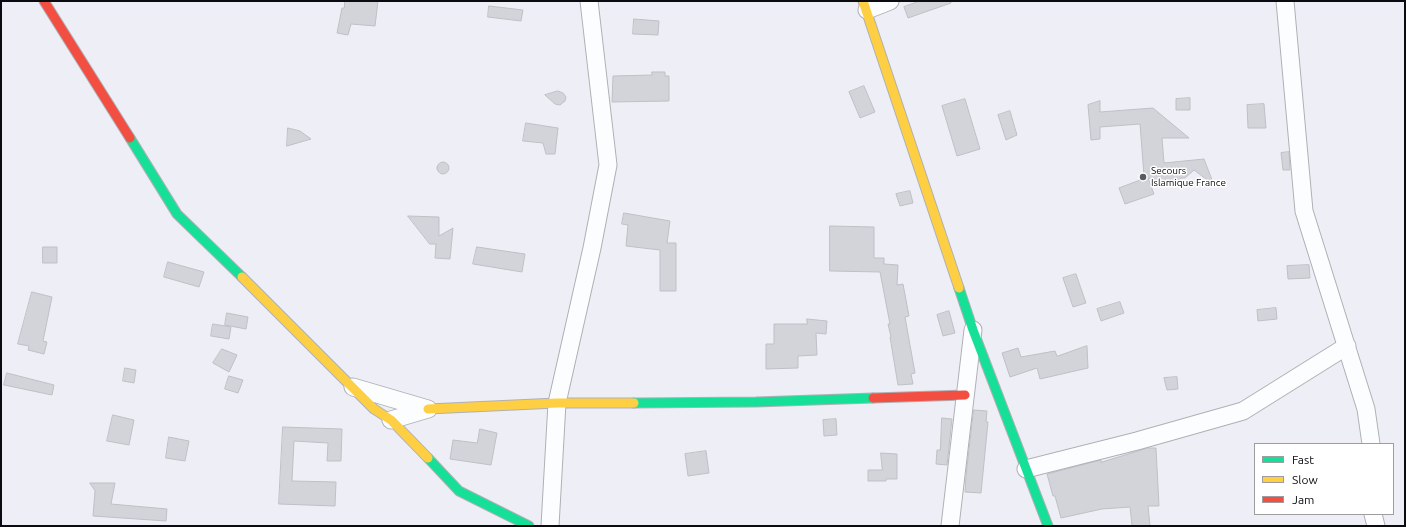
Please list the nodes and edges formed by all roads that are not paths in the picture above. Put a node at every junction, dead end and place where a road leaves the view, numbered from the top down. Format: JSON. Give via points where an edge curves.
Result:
{"nodes":[{"id":1,"x":44,"y":1,"type":"edge"},
{"id":2,"x":589,"y":1,"type":"edge"},
{"id":3,"x":890,"y":1,"type":"edge"},
{"id":4,"x":1284,"y":1,"type":"edge"},
{"id":5,"x":865,"y":6,"type":"edge"},
{"id":6,"x":973,"y":330,"type":"junction"},
{"id":7,"x":1347,"y":346,"type":"junction"},
{"id":8,"x":353,"y":387,"type":"junction"},
{"id":9,"x":965,"y":396,"type":"junction"},
{"id":10,"x":557,"y":403,"type":"junction"},
{"id":11,"x":428,"y":409,"type":"junction"},
{"id":12,"x":391,"y":420,"type":"junction"},
{"id":13,"x":1371,"y":443,"type":"edge"},
{"id":14,"x":1026,"y":469,"type":"junction"},
{"id":15,"x":1373,"y":515,"type":"edge"},
{"id":16,"x":529,"y":526,"type":"edge"},
{"id":17,"x":550,"y":526,"type":"edge"},
{"id":18,"x":950,"y":526,"type":"edge"},
{"id":19,"x":1048,"y":526,"type":"edge"},
{"id":20,"x":1376,"y":526,"type":"edge"}],
"edges":[{"from":1,"to":8,"type":"street","via":[[177,214]]},
{"from":2,"to":10,"type":"street","via":[[608,165]]},
{"from":3,"to":5,"type":"street"},
{"from":4,"to":7,"type":"street","via":[[1304,211]]},
{"from":5,"to":6,"type":"street"},
{"from":6,"to":9,"type":"street"},
{"from":6,"to":14,"type":"street"},
{"from":7,"to":13,"type":"street","via":[[1366,409]]},
{"from":7,"to":14,"type":"street","via":[[1243,411]]},
{"from":8,"to":11,"type":"street"},
{"from":8,"to":12,"type":"street","via":[[374,409]]},
{"from":9,"to":10,"type":"street","via":[[756,402]]},
{"from":9,"to":18,"type":"street"},
{"from":10,"to":11,"type":"street"},
{"from":10,"to":17,"type":"street"},
{"from":11,"to":12,"type":"street"},
{"from":12,"to":16,"type":"street","via":[[459,491]]},
{"from":14,"to":19,"type":"street"},
{"from":15,"to":20,"type":"street"}]}
